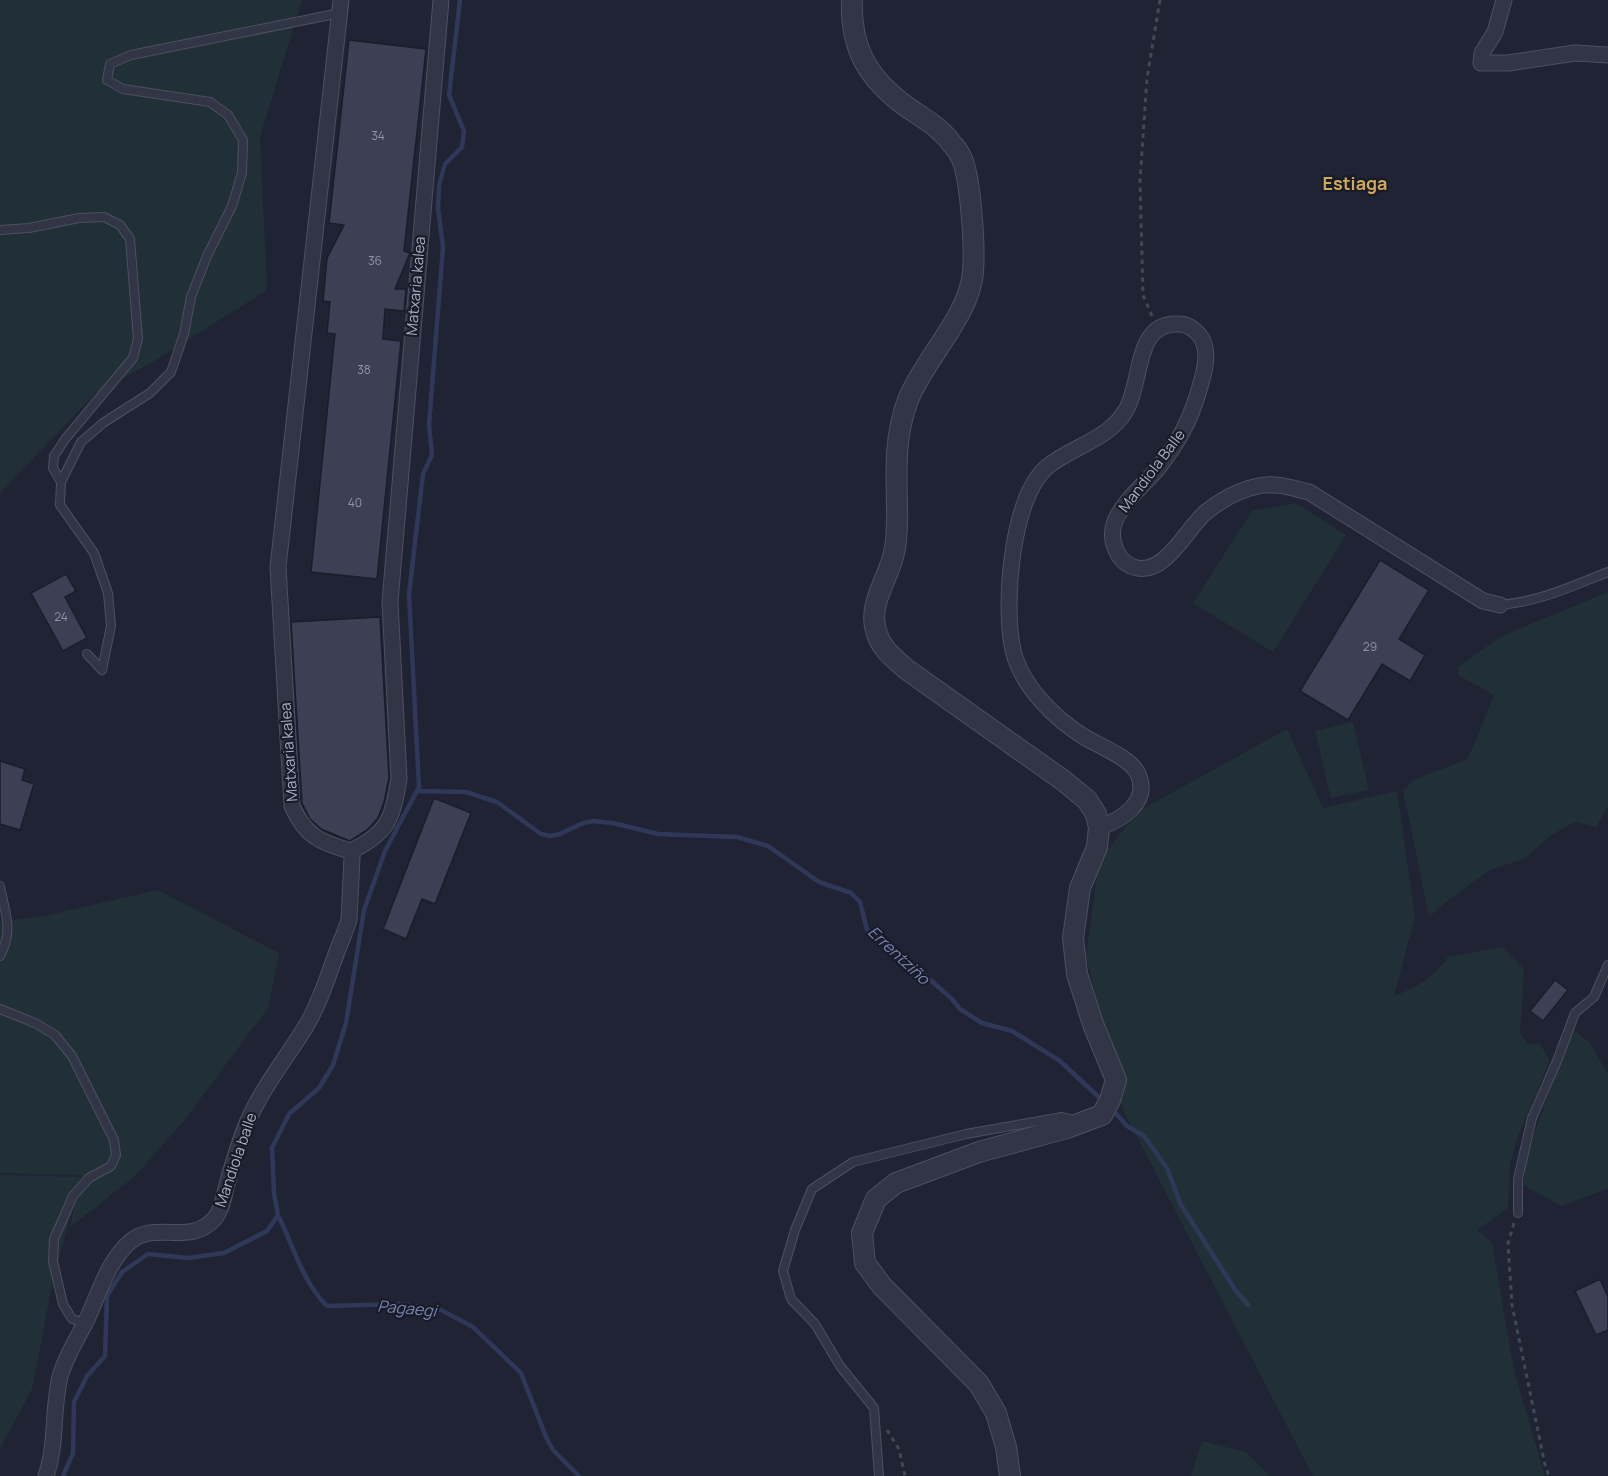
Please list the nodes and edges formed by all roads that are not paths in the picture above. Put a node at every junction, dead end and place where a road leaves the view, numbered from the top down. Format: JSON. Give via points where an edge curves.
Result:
{"nodes":[{"id":1,"x":441,"y":0,"type":"edge"},
{"id":2,"x":852,"y":0,"type":"edge"},
{"id":3,"x":1504,"y":0,"type":"edge"},
{"id":4,"x":340,"y":6,"type":"edge"},
{"id":5,"x":1608,"y":55,"type":"edge"},
{"id":6,"x":0,"y":230,"type":"edge"},
{"id":7,"x":61,"y":482,"type":"junction"},
{"id":8,"x":1608,"y":572,"type":"edge"},
{"id":9,"x":1500,"y":605,"type":"joint"},
{"id":10,"x":87,"y":654,"type":"dead end"},
{"id":11,"x":1099,"y":828,"type":"junction"},
{"id":12,"x":351,"y":851,"type":"junction"},
{"id":13,"x":0,"y":886,"type":"edge"},
{"id":14,"x":0,"y":956,"type":"edge"},
{"id":15,"x":1608,"y":965,"type":"edge"},
{"id":16,"x":0,"y":1009,"type":"edge"},
{"id":17,"x":1080,"y":1122,"type":"junction"},
{"id":18,"x":1518,"y":1213,"type":"road end"},
{"id":19,"x":85,"y":1323,"type":"junction"},
{"id":20,"x":46,"y":1476,"type":"edge"},
{"id":21,"x":879,"y":1476,"type":"edge"},
{"id":22,"x":1010,"y":1476,"type":"edge"}],
"edges":[{"from":1,"to":12,"type":"street","name":"Matxaria kalea","via":[[390,602],[399,779],[386,825],[372,841]]},
{"from":2,"to":11,"type":"street","via":[[856,43],[865,65],[881,86],[934,125],[962,158],[972,234],[973,272],[969,290],[909,399],[899,429],[896,543],[875,608],[875,626],[880,642],[906,669],[1087,800]]},
{"from":3,"to":5,"type":"street","via":[[1481,63],[1575,53]]},
{"from":4,"to":7,"type":"lane","via":[[130,55],[110,64],[107,80],[123,89],[210,102],[228,115],[243,140],[242,173],[232,206],[191,297],[171,372],[150,393],[81,442]]},
{"from":4,"to":12,"type":"street","name":"Matxaria kalea","via":[[278,567],[291,806],[308,832],[325,844]]},
{"from":6,"to":7,"type":"lane","via":[[104,217],[120,225],[130,239],[138,339],[133,358],[54,456],[53,468]]},
{"from":7,"to":10,"type":"lane","via":[[60,505],[94,553],[108,593],[111,626],[102,670]]},
{"from":8,"to":9,"type":"lane","via":[[1544,597]]},
{"from":9,"to":11,"type":"street","name":"Mandiola Balle","via":[[1483,601],[1309,492],[1280,485],[1259,485],[1232,494],[1207,512],[1170,555],[1152,567],[1136,568],[1125,562],[1115,550],[1115,523],[1178,440],[1190,419],[1203,378],[1206,354],[1196,331],[1183,324],[1158,328],[1143,349],[1126,411],[1112,428],[1044,469],[1028,495],[1018,524],[1010,568],[1009,632],[1015,660],[1029,686],[1054,713],[1130,764],[1139,775],[1138,800],[1130,813]]},
{"from":11,"to":17,"type":"street","via":[[1097,847],[1080,888],[1073,938],[1077,974],[1116,1080],[1102,1115]]},
{"from":12,"to":19,"type":"street","name":"Mandiola balle","via":[[349,920],[344,934],[307,1025],[263,1090],[247,1123],[216,1217],[203,1228],[186,1233],[155,1231],[131,1241],[105,1279]]},
{"from":13,"to":14,"type":"lane","via":[[9,932]]},
{"from":15,"to":18,"type":"lane","via":[[1594,997],[1575,1013],[1532,1118],[1518,1179]]},
{"from":16,"to":19,"type":"lane","via":[[55,1035],[72,1056],[114,1140],[116,1155],[111,1166],[89,1178],[72,1196],[54,1239],[53,1261],[63,1304],[72,1319]]},
{"from":17,"to":21,"type":"lane","via":[[1062,1117],[909,1147],[854,1162],[812,1189],[783,1271],[791,1299],[815,1324],[840,1366],[874,1408]]},
{"from":17,"to":22,"type":"street","via":[[979,1152],[896,1183],[876,1199],[862,1233],[865,1263],[876,1278],[979,1384],[996,1413]]},
{"from":19,"to":20,"type":"street","name":"Mandiola balle","via":[[60,1375]]}]}
